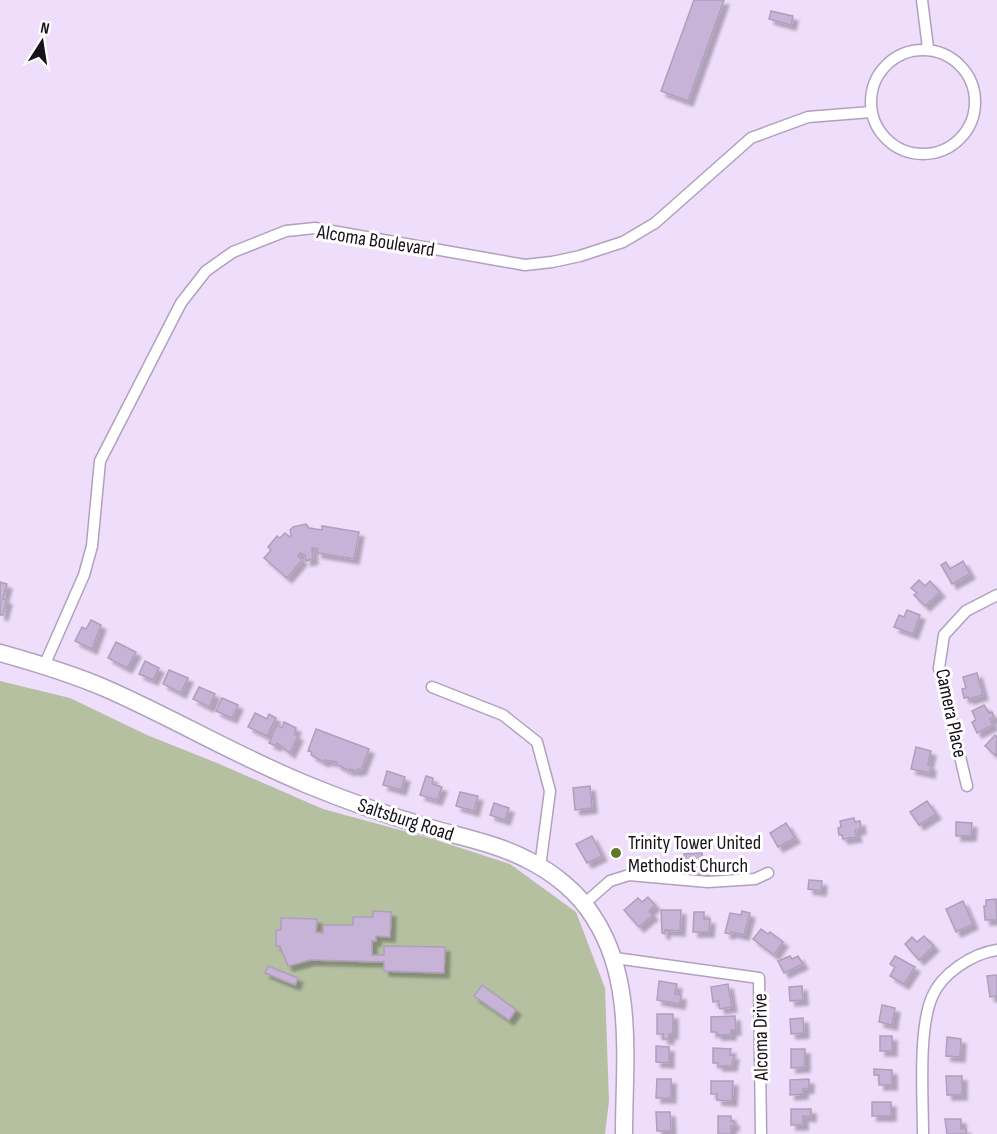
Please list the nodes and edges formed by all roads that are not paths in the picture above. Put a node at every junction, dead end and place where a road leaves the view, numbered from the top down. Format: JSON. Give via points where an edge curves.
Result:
{"nodes":[{"id":1,"x":922,"y":0,"type":"edge"},
{"id":2,"x":928,"y":48,"type":"junction"},
{"id":3,"x":871,"y":112,"type":"junction"},
{"id":4,"x":997,"y":594,"type":"edge"},
{"id":5,"x":0,"y":653,"type":"edge"},
{"id":6,"x":44,"y":666,"type":"junction"},
{"id":7,"x":432,"y":687,"type":"dead end"},
{"id":8,"x":968,"y":786,"type":"dead end"},
{"id":9,"x":540,"y":867,"type":"junction"},
{"id":10,"x":768,"y":873,"type":"dead end"},
{"id":11,"x":584,"y":904,"type":"junction"},
{"id":12,"x":997,"y":950,"type":"edge"},
{"id":13,"x":615,"y":958,"type":"junction"},
{"id":14,"x":624,"y":1134,"type":"edge"},
{"id":15,"x":761,"y":1134,"type":"edge"},
{"id":16,"x":923,"y":1134,"type":"edge"}],
"edges":[{"from":1,"to":2,"type":"street"},
{"from":2,"to":3,"type":"street","via":[[899,55],[882,68],[873,85]]},
{"from":2,"to":3,"type":"street","via":[[946,54],[967,72],[976,107],[964,135],[941,151],[904,151],[879,130]]},
{"from":3,"to":6,"type":"street","name":"Alcoma Boulevard","via":[[808,117],[751,138],[655,223],[623,242],[580,256],[525,265],[315,228],[286,231],[233,252],[206,271],[181,303],[100,461],[92,546],[84,575]]},
{"from":4,"to":8,"type":"street","name":"Camera Place","via":[[966,611],[944,635],[939,668]]},
{"from":5,"to":6,"type":"main road","name":"Saltsburg Road"},
{"from":6,"to":9,"type":"main road","name":"Saltsburg Road","via":[[107,689],[308,785],[367,808],[485,843]]},
{"from":7,"to":9,"type":"street","via":[[503,715],[537,742],[550,791]]},
{"from":9,"to":11,"type":"main road","name":"Saltsburg Road"},
{"from":10,"to":11,"type":"street","via":[[755,879],[708,882],[629,875],[610,882]]},
{"from":11,"to":13,"type":"main road","name":"Saltsburg Road"},
{"from":12,"to":16,"type":"street","via":[[966,961],[932,995],[924,1021]]},
{"from":13,"to":14,"type":"main road","name":"Saltsburg Road","via":[[623,1007]]},
{"from":13,"to":15,"type":"street","name":"Alcoma Drive","via":[[759,978]]}]}
